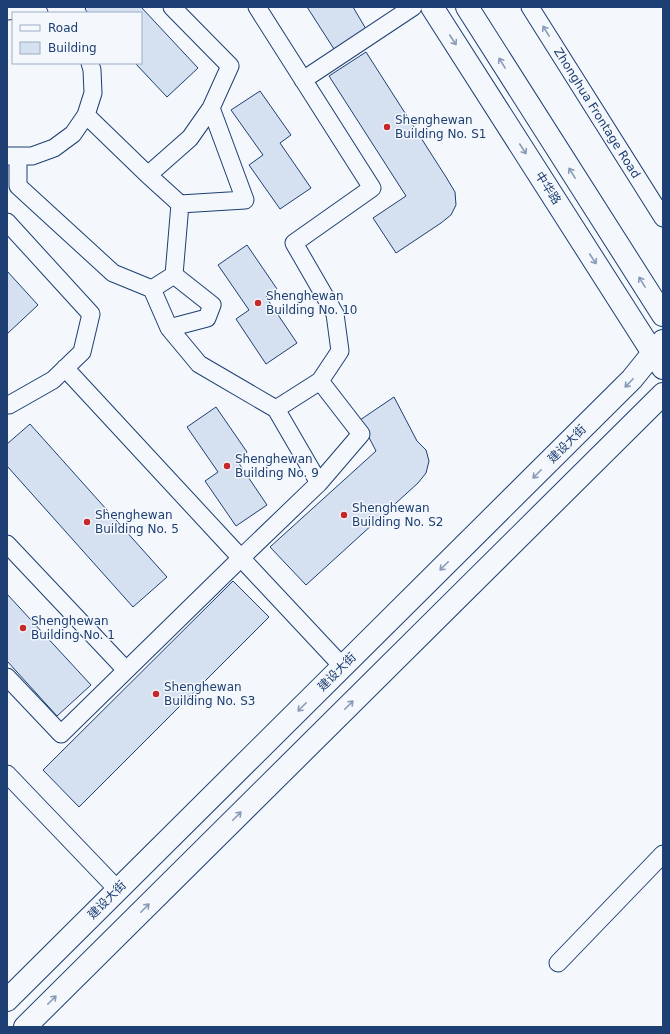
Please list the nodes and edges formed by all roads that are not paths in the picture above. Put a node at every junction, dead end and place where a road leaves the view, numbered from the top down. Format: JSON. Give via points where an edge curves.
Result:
{"nodes":[{"id":1,"x":172,"y":7,"type":"edge"},
{"id":2,"x":257,"y":7,"type":"edge"},
{"id":3,"x":413,"y":7,"type":"edge"},
{"id":4,"x":432,"y":7,"type":"edge"},
{"id":5,"x":467,"y":7,"type":"edge"},
{"id":6,"x":530,"y":7,"type":"edge"},
{"id":7,"x":7,"y":11,"type":"edge"},
{"id":8,"x":36,"y":12,"type":"edge"},
{"id":9,"x":90,"y":64,"type":"edge"},
{"id":10,"x":303,"y":80,"type":"junction"},
{"id":11,"x":211,"y":108,"type":"junction"},
{"id":12,"x":86,"y":116,"type":"junction"},
{"id":13,"x":13,"y":156,"type":"edge"},
{"id":14,"x":148,"y":175,"type":"junction"},
{"id":15,"x":180,"y":204,"type":"junction"},
{"id":16,"x":663,"y":218,"type":"edge"},
{"id":17,"x":7,"y":222,"type":"edge"},
{"id":18,"x":174,"y":274,"type":"junction"},
{"id":19,"x":152,"y":289,"type":"junction"},
{"id":20,"x":663,"y":315,"type":"edge"},
{"id":21,"x":169,"y":328,"type":"junction"},
{"id":22,"x":660,"y":354,"type":"edge"},
{"id":23,"x":65,"y":368,"type":"junction"},
{"id":24,"x":320,"y":381,"type":"junction"},
{"id":25,"x":663,"y":394,"type":"edge"},
{"id":26,"x":7,"y":405,"type":"edge"},
{"id":27,"x":276,"y":409,"type":"junction"},
{"id":28,"x":319,"y":482,"type":"junction"},
{"id":29,"x":7,"y":544,"type":"edge"},
{"id":30,"x":241,"y":558,"type":"junction"},
{"id":31,"x":343,"y":667,"type":"junction"},
{"id":32,"x":126,"y":670,"type":"junction"},
{"id":33,"x":7,"y":677,"type":"edge"},
{"id":34,"x":7,"y":774,"type":"edge"},
{"id":35,"x":663,"y":854,"type":"edge"},
{"id":36,"x":118,"y":890,"type":"junction"},
{"id":37,"x":558,"y":964,"type":"dead end"},
{"id":38,"x":7,"y":1000,"type":"edge"},
{"id":39,"x":25,"y":1027,"type":"edge"}],
"edges":[{"from":1,"to":11,"type":"street","via":[[230,66]]},
{"from":2,"to":10,"type":"street"},
{"from":3,"to":10,"type":"street"},
{"from":4,"to":22,"type":"main road","name":"中华路","one_way":true},
{"from":20,"to":5,"type":"main road","one_way":true},
{"from":16,"to":6,"type":"street","name":"Zhonghua Frontage Road","one_way":true},
{"from":7,"to":8,"type":"street","via":[[25,9]]},
{"from":9,"to":12,"type":"street","via":[[93,94]]},
{"from":10,"to":24,"type":"street","via":[[372,188],[294,243],[335,314],[340,351]]},
{"from":11,"to":14,"type":"street","via":[[190,138]]},
{"from":11,"to":15,"type":"street","via":[[245,200]]},
{"from":12,"to":13,"type":"street","via":[[73,134],[54,148],[32,156]]},
{"from":12,"to":14,"type":"street"},
{"from":13,"to":19,"type":"street","via":[[18,186],[113,273]]},
{"from":14,"to":15,"type":"street"},
{"from":15,"to":18,"type":"street"},
{"from":17,"to":23,"type":"street","via":[[91,314],[82,352]]},
{"from":18,"to":19,"type":"street"},
{"from":18,"to":21,"type":"street","via":[[212,305],[207,318]]},
{"from":19,"to":21,"type":"street"},
{"from":21,"to":27,"type":"street","via":[[199,364]]},
{"from":22,"to":31,"type":"main road","name":"建设大街","one_way":true},
{"from":23,"to":26,"type":"street","via":[[53,380]]},
{"from":23,"to":30,"type":"street"},
{"from":24,"to":27,"type":"street"},
{"from":24,"to":28,"type":"street","via":[[361,434]]},
{"from":39,"to":25,"type":"main road","one_way":true},
{"from":27,"to":28,"type":"street"},
{"from":28,"to":30,"type":"street"},
{"from":29,"to":32,"type":"street"},
{"from":30,"to":31,"type":"street"},
{"from":30,"to":32,"type":"street"},
{"from":31,"to":36,"type":"main road","name":"建设大街","one_way":true},
{"from":32,"to":33,"type":"street","via":[[61,734]]},
{"from":34,"to":36,"type":"street"},
{"from":35,"to":37,"type":"street"},
{"from":36,"to":38,"type":"main road","name":"建设大街"}]}
